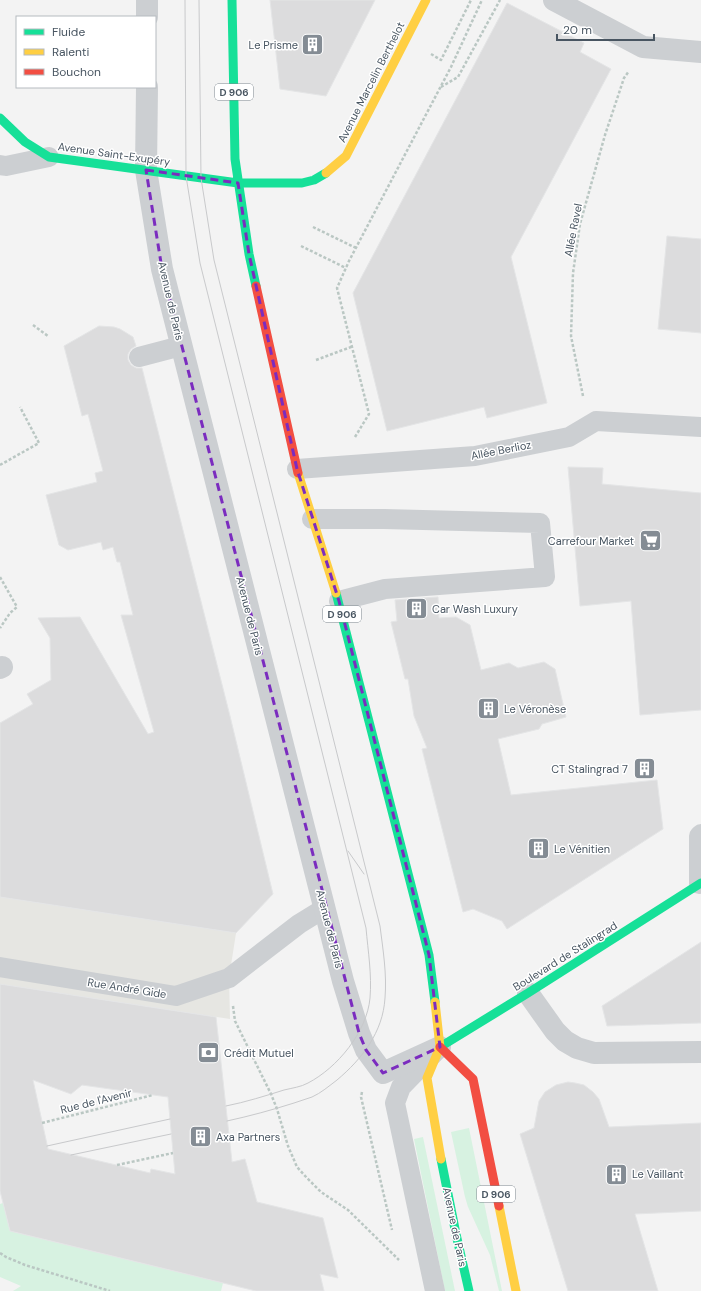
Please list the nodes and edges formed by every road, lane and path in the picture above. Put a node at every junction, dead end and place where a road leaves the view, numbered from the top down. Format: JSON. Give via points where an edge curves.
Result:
{"nodes":[{"id":1,"x":147,"y":0,"type":"edge"},
{"id":2,"x":232,"y":0,"type":"edge"},
{"id":3,"x":426,"y":0,"type":"edge"},
{"id":4,"x":471,"y":0,"type":"edge"},
{"id":5,"x":482,"y":0,"type":"edge"},
{"id":6,"x":500,"y":0,"type":"edge"},
{"id":7,"x":554,"y":0,"type":"edge"},
{"id":8,"x":147,"y":16,"type":"edge"},
{"id":9,"x":644,"y":47,"type":"junction"},
{"id":10,"x":701,"y":52,"type":"edge"},
{"id":11,"x":431,"y":54,"type":"dead end"},
{"id":12,"x":441,"y":86,"type":"junction"},
{"id":13,"x":147,"y":88,"type":"edge"},
{"id":14,"x":0,"y":118,"type":"edge"},
{"id":15,"x":49,"y":157,"type":"junction"},
{"id":16,"x":0,"y":165,"type":"edge"},
{"id":17,"x":146,"y":170,"type":"junction"},
{"id":18,"x":238,"y":183,"type":"junction"},
{"id":19,"x":313,"y":227,"type":"dead end"},
{"id":20,"x":300,"y":246,"type":"dead end"},
{"id":21,"x":356,"y":248,"type":"junction"},
{"id":22,"x":346,"y":268,"type":"junction"},
{"id":23,"x":33,"y":325,"type":"dead end"},
{"id":24,"x":48,"y":336,"type":"dead end"},
{"id":25,"x":182,"y":346,"type":"junction"},
{"id":26,"x":352,"y":347,"type":"junction"},
{"id":27,"x":139,"y":358,"type":"dead end"},
{"id":28,"x":316,"y":360,"type":"dead end"},
{"id":29,"x":20,"y":407,"type":"dead end"},
{"id":30,"x":596,"y":421,"type":"junction"},
{"id":31,"x":701,"y":427,"type":"edge"},
{"id":32,"x":354,"y":438,"type":"dead end"},
{"id":33,"x":0,"y":465,"type":"edge"},
{"id":34,"x":297,"y":469,"type":"junction"},
{"id":35,"x":312,"y":519,"type":"junction"},
{"id":36,"x":0,"y":577,"type":"edge"},
{"id":37,"x":339,"y":601,"type":"junction"},
{"id":38,"x":0,"y":628,"type":"edge"},
{"id":39,"x":701,"y":834,"type":"edge"},
{"id":40,"x":700,"y":884,"type":"edge"},
{"id":41,"x":325,"y":908,"type":"junction"},
{"id":42,"x":0,"y":967,"type":"edge"},
{"id":43,"x":229,"y":978,"type":"junction"},
{"id":44,"x":528,"y":994,"type":"junction"},
{"id":45,"x":440,"y":1047,"type":"junction"},
{"id":46,"x":701,"y":1052,"type":"edge"},
{"id":47,"x":153,"y":1096,"type":"dead end"},
{"id":48,"x":361,"y":1097,"type":"dead end"},
{"id":49,"x":42,"y":1123,"type":"dead end"},
{"id":50,"x":173,"y":1153,"type":"dead end"},
{"id":51,"x":117,"y":1165,"type":"dead end"},
{"id":52,"x":392,"y":1230,"type":"dead end"},
{"id":53,"x":0,"y":1253,"type":"edge"},
{"id":54,"x":398,"y":1253,"type":"dead end"},
{"id":55,"x":110,"y":1291,"type":"edge"},
{"id":56,"x":435,"y":1291,"type":"edge"},
{"id":57,"x":469,"y":1291,"type":"edge"},
{"id":58,"x":516,"y":1291,"type":"edge"}],
"edges":[{"from":1,"to":8,"type":"street"},
{"from":2,"to":18,"type":"main road","name":"Avenue de Paris","number":"D 906","via":[[235,159]]},
{"from":3,"to":18,"type":"main road","name":"Avenue Marcelin Berthelot","via":[[346,156],[314,180],[302,183]]},
{"from":4,"to":11,"type":"path","via":[[441,60]]},
{"from":5,"to":12,"type":"path"},
{"from":6,"to":12,"type":"path","via":[[458,77]]},
{"from":7,"to":9,"type":"street"},
{"from":9,"to":10,"type":"street"},
{"from":9,"to":30,"type":"path","name":"Allée Ravel","via":[[624,78],[606,135],[580,224],[573,273],[571,336],[585,408]]},
{"from":12,"to":21,"type":"path"},
{"from":13,"to":17,"type":"street","name":"Avenue de Paris"},
{"from":14,"to":15,"type":"main road","name":"Avenue Saint-Exupéry","via":[[25,142]]},
{"from":15,"to":16,"type":"lane"},
{"from":15,"to":17,"type":"main road","name":"Avenue Saint-Exupéry"},
{"from":17,"to":18,"type":"main road","name":"Avenue Saint-Exupéry"},
{"from":17,"to":25,"type":"street","name":"Avenue de Paris","via":[[162,269]]},
{"from":18,"to":34,"type":"main road","name":"Avenue de Paris","number":"D 906","via":[[249,254]]},
{"from":19,"to":21,"type":"path"},
{"from":20,"to":22,"type":"path"},
{"from":21,"to":22,"type":"path"},
{"from":22,"to":26,"type":"path","via":[[337,288]]},
{"from":23,"to":24,"type":"path"},
{"from":25,"to":27,"type":"lane"},
{"from":25,"to":41,"type":"street","name":"Avenue de Paris"},
{"from":26,"to":28,"type":"path"},
{"from":26,"to":32,"type":"path","via":[[369,414]]},
{"from":29,"to":33,"type":"path","via":[[39,443]]},
{"from":30,"to":31,"type":"lane"},
{"from":30,"to":34,"type":"lane","name":"Allée Berlioz","via":[[569,437],[475,456]]},
{"from":34,"to":35,"type":"main road","name":"Avenue de Paris","number":"D 906"},
{"from":35,"to":37,"type":"main road","name":"Avenue de Paris","number":"D 906"},
{"from":35,"to":37,"type":"lane","via":[[540,523],[545,577],[385,589]]},
{"from":36,"to":38,"type":"path","via":[[17,607]]},
{"from":37,"to":45,"type":"main road","name":"Avenue de Paris","number":"D 906","via":[[429,956]]},
{"from":39,"to":40,"type":"lane"},
{"from":40,"to":44,"type":"main road","name":"Boulevard de Stalingrad"},
{"from":41,"to":43,"type":"lane","name":"Rue André Gide","via":[[299,924]]},
{"from":41,"to":45,"type":"street","name":"Avenue de Paris","via":[[359,1033],[366,1050],[384,1073]]},
{"from":42,"to":43,"type":"lane","name":"Rue André Gide","via":[[176,996]]},
{"from":43,"to":54,"type":"path","via":[[235,1021],[271,1094],[297,1167],[321,1192],[348,1210],[399,1260]]},
{"from":44,"to":45,"type":"main road","name":"Boulevard de Stalingrad"},
{"from":44,"to":46,"type":"street","via":[[555,1031],[577,1048],[594,1053]]},
{"from":45,"to":56,"type":"lane","via":[[401,1087],[395,1103]]},
{"from":45,"to":57,"type":"main road","name":"Avenue de Paris","number":"D 906","via":[[427,1078],[436,1135]]},
{"from":45,"to":58,"type":"main road","number":"D 906","via":[[473,1079]]},
{"from":47,"to":49,"type":"path","name":"Rue de l'Avenir"},
{"from":48,"to":52,"type":"path"},
{"from":50,"to":51,"type":"path"},
{"from":53,"to":55,"type":"path","via":[[25,1265]]}]}
